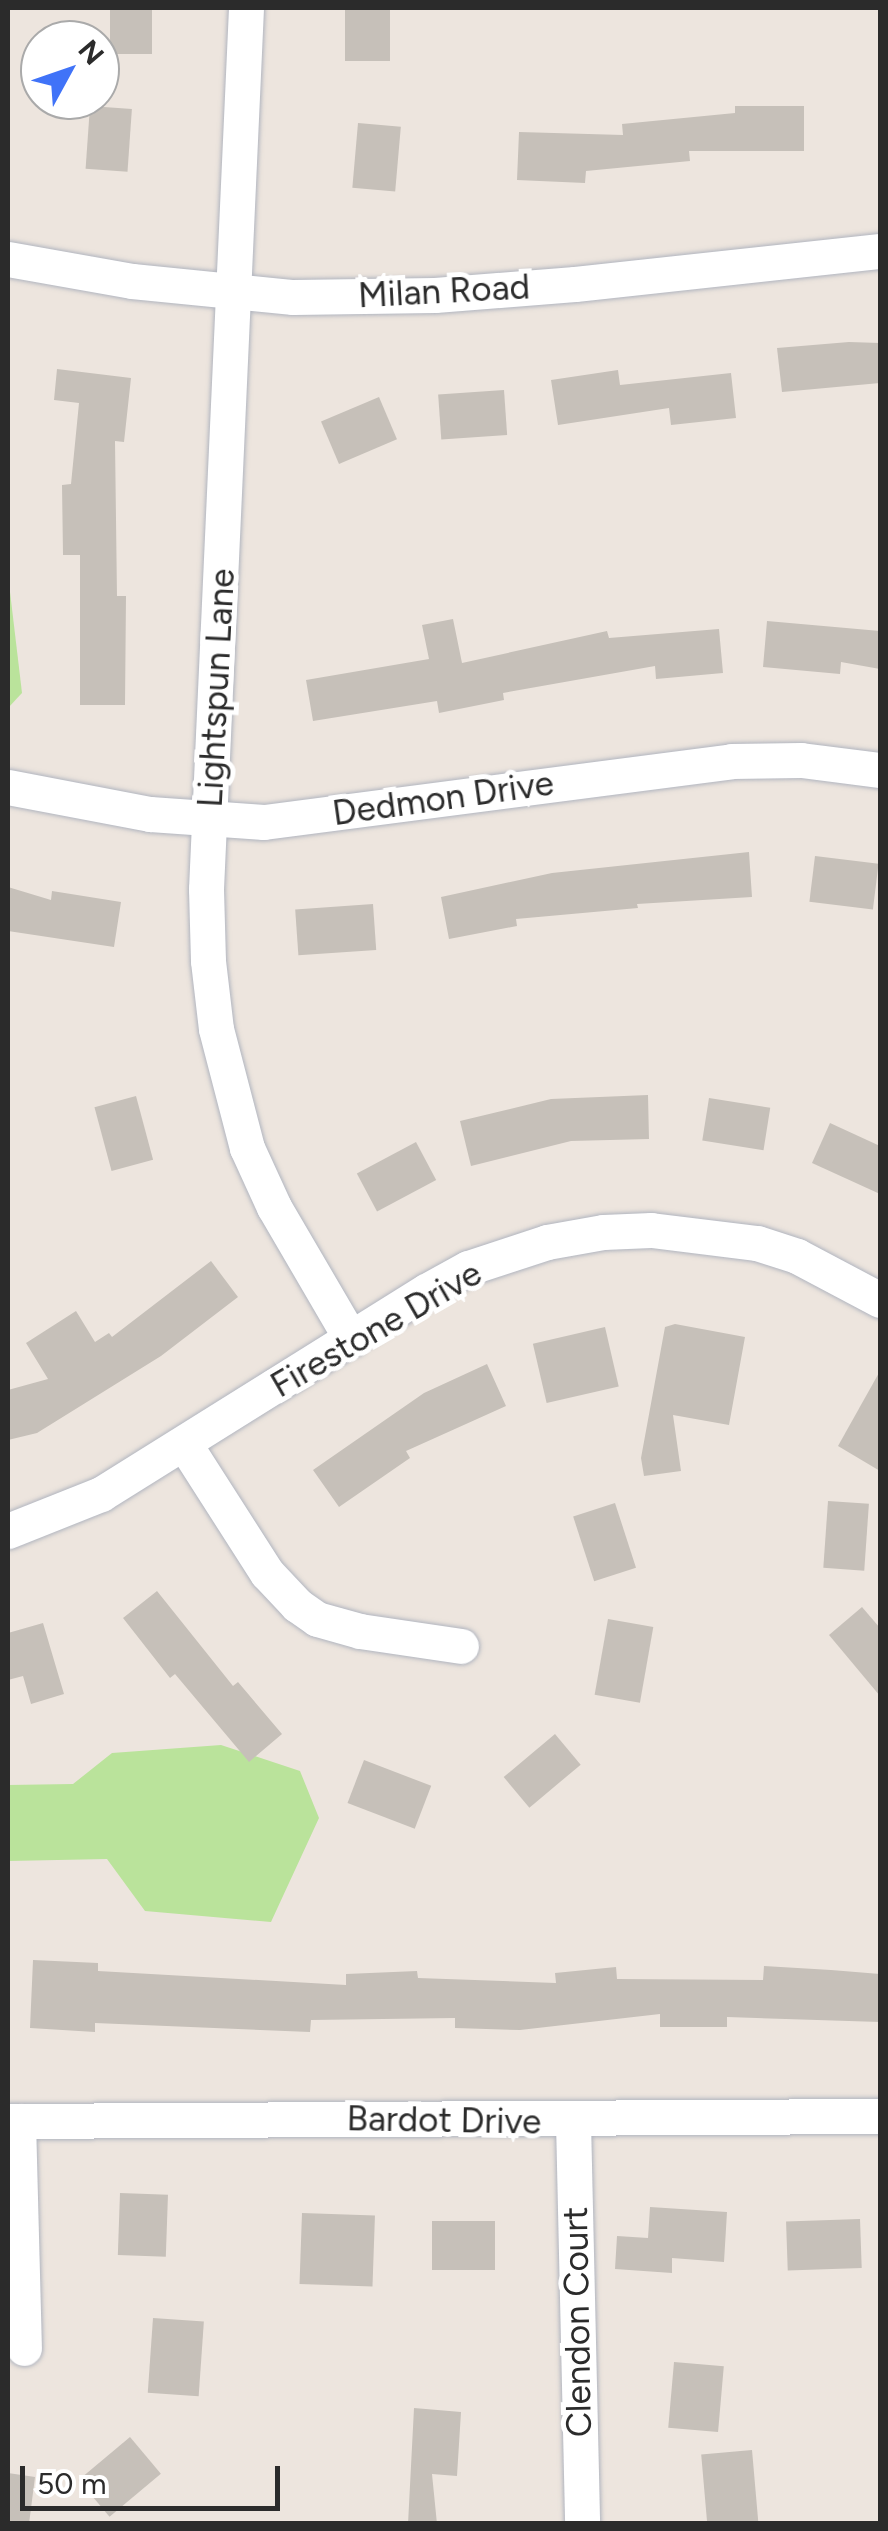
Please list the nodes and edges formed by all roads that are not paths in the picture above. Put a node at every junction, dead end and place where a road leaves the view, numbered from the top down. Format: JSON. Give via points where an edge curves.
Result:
{"nodes":[{"id":1,"x":246,"y":8,"type":"edge"},
{"id":2,"x":880,"y":251,"type":"edge"},
{"id":3,"x":8,"y":259,"type":"edge"},
{"id":4,"x":232,"y":293,"type":"junction"},
{"id":5,"x":880,"y":770,"type":"edge"},
{"id":6,"x":8,"y":787,"type":"edge"},
{"id":7,"x":210,"y":821,"type":"junction"},
{"id":8,"x":880,"y":1300,"type":"edge"},
{"id":9,"x":351,"y":1338,"type":"junction"},
{"id":10,"x":184,"y":1444,"type":"junction"},
{"id":11,"x":8,"y":1531,"type":"edge"},
{"id":12,"x":462,"y":1646,"type":"dead end"},
{"id":13,"x":880,"y":2116,"type":"edge"},
{"id":14,"x":13,"y":2121,"type":"edge"},
{"id":15,"x":573,"y":2121,"type":"junction"},
{"id":16,"x":24,"y":2348,"type":"dead end"},
{"id":17,"x":582,"y":2524,"type":"edge"}],
"edges":[{"from":1,"to":4,"type":"street","name":"Lightspun Lane"},
{"from":2,"to":4,"type":"street","name":"Milan Road","via":[[436,295]]},
{"from":3,"to":4,"type":"street","name":"Milan Road"},
{"from":4,"to":7,"type":"street","name":"Lightspun Lane"},
{"from":5,"to":7,"type":"street","name":"Dedmon Drive","via":[[801,760],[732,761],[404,806],[264,822]]},
{"from":6,"to":7,"type":"street","name":"Dedmon Drive"},
{"from":7,"to":9,"type":"street","name":"Lightspun Lane","via":[[208,961],[234,1108],[274,1208]]},
{"from":8,"to":9,"type":"street","name":"Firestone Drive","via":[[810,1262],[757,1243],[652,1230],[602,1232],[468,1268]]},
{"from":9,"to":10,"type":"street","name":"Firestone Drive"},
{"from":10,"to":11,"type":"street","name":"Firestone Drive","via":[[101,1494]]},
{"from":10,"to":12,"type":"street","via":[[268,1573],[297,1605],[317,1619],[360,1631]]},
{"from":13,"to":15,"type":"street","name":"Bardot Drive"},
{"from":14,"to":15,"type":"street","name":"Bardot Drive"},
{"from":14,"to":16,"type":"street"},
{"from":15,"to":17,"type":"street","name":"Clendon Court"}]}
